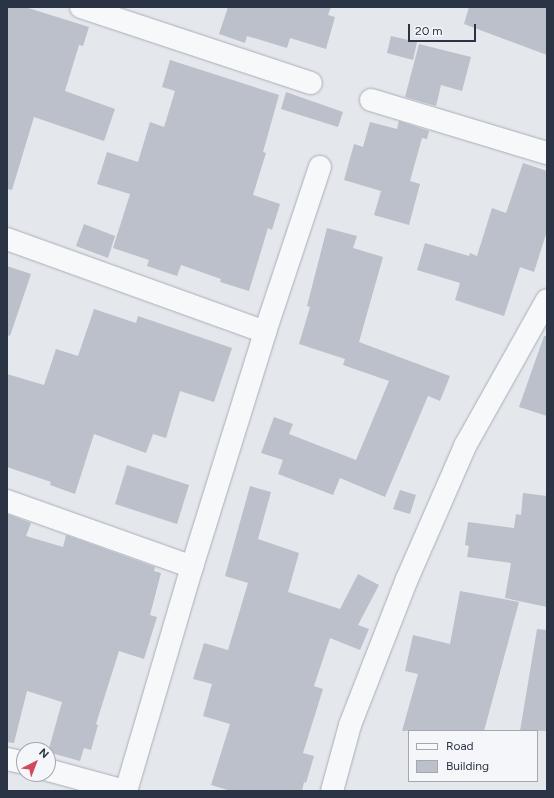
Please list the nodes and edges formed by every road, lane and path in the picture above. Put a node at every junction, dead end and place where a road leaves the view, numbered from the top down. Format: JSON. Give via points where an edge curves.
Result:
{"nodes":[{"id":1,"x":81,"y":7,"type":"edge"},
{"id":2,"x":311,"y":83,"type":"dead end"},
{"id":3,"x":371,"y":100,"type":"dead end"},
{"id":4,"x":547,"y":153,"type":"edge"},
{"id":5,"x":320,"y":167,"type":"dead end"},
{"id":6,"x":7,"y":239,"type":"edge"},
{"id":7,"x":544,"y":312,"type":"edge"},
{"id":8,"x":265,"y":332,"type":"junction"},
{"id":9,"x":7,"y":501,"type":"edge"},
{"id":10,"x":192,"y":567,"type":"junction"},
{"id":11,"x":56,"y":772,"type":"edge"},
{"id":12,"x":125,"y":791,"type":"edge"},
{"id":13,"x":332,"y":791,"type":"edge"}],
"edges":[{"from":1,"to":2,"type":"street"},
{"from":3,"to":4,"type":"street"},
{"from":5,"to":8,"type":"street"},
{"from":6,"to":8,"type":"street"},
{"from":7,"to":13,"type":"street","via":[[465,446],[408,579],[350,725]]},
{"from":8,"to":10,"type":"street"},
{"from":9,"to":10,"type":"street"},
{"from":10,"to":12,"type":"street"},
{"from":11,"to":12,"type":"street"}]}
